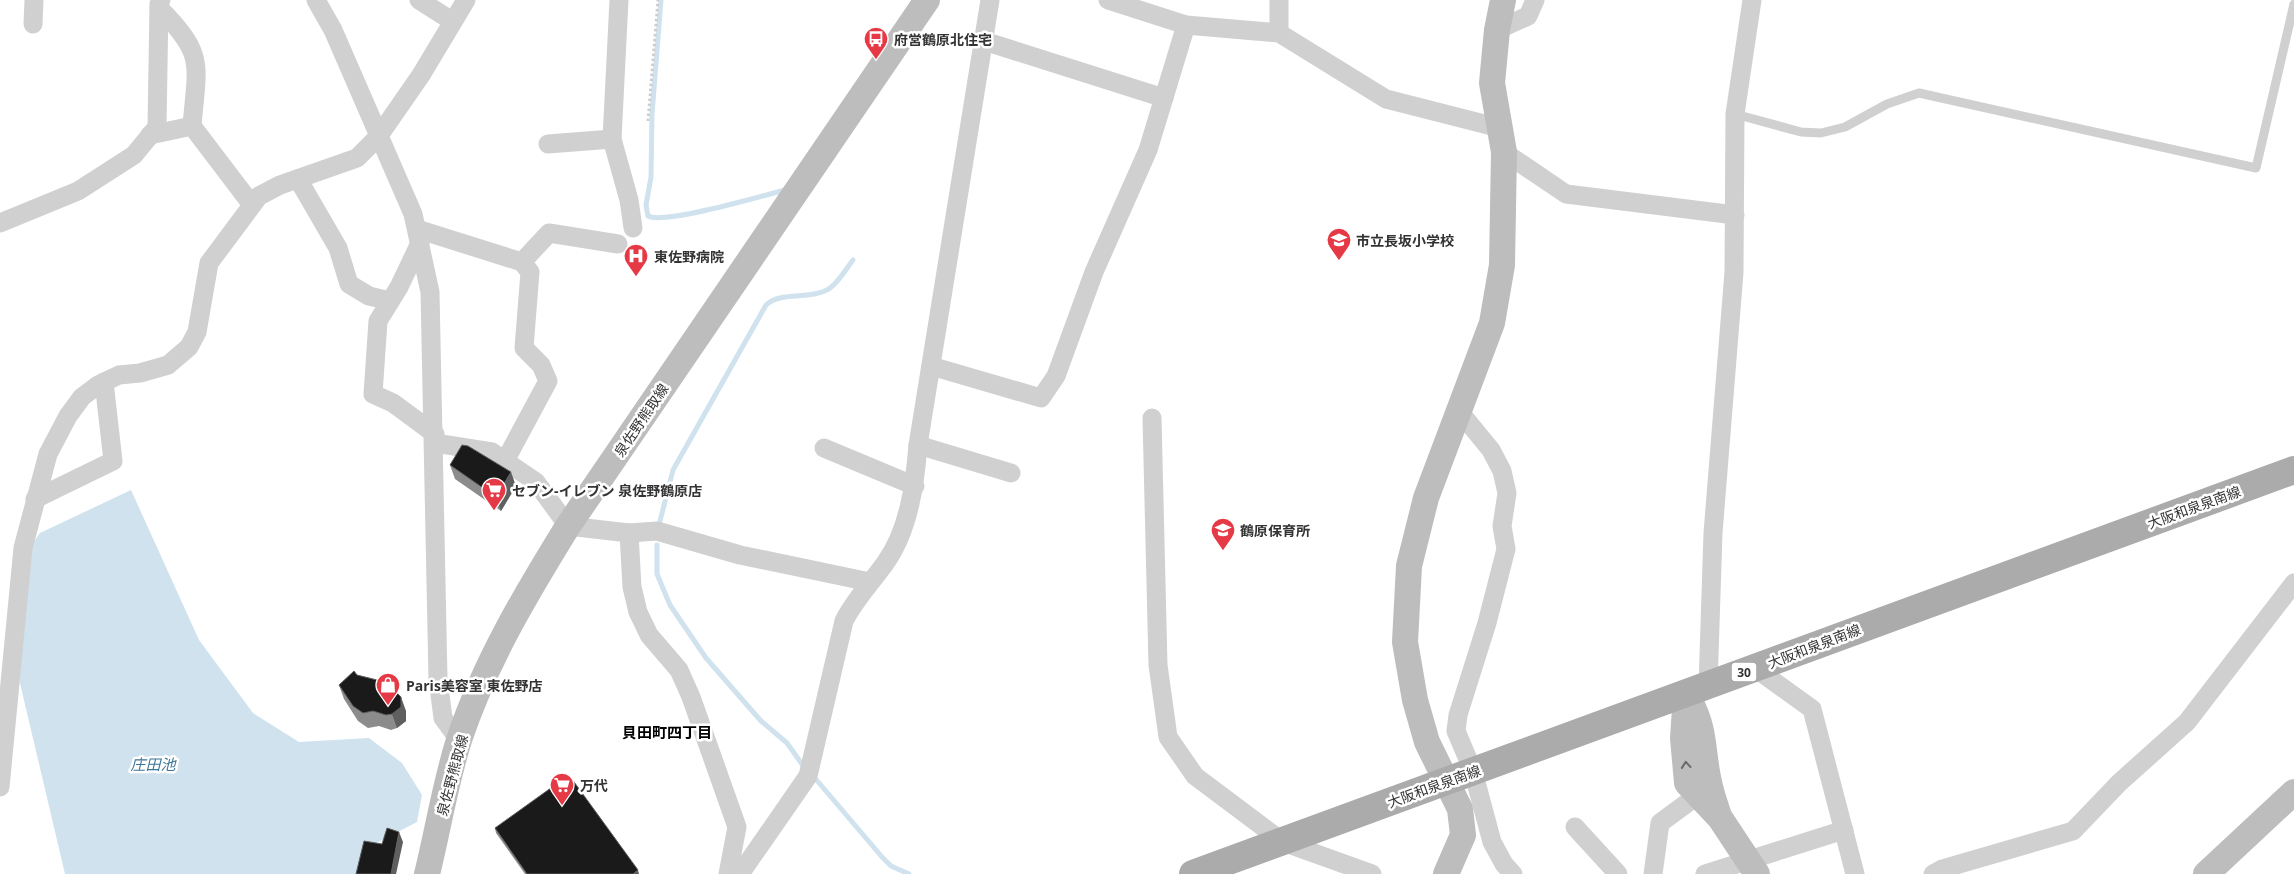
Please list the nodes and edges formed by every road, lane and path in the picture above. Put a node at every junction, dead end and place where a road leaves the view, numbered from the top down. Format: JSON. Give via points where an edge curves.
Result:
{"nodes":[{"id":1,"x":34,"y":0,"type":"edge"},
{"id":2,"x":419,"y":0,"type":"edge"},
{"id":3,"x":466,"y":0,"type":"edge"},
{"id":4,"x":620,"y":0,"type":"edge"},
{"id":5,"x":658,"y":0,"type":"edge"},
{"id":6,"x":927,"y":0,"type":"edge"},
{"id":7,"x":990,"y":0,"type":"edge"},
{"id":8,"x":1108,"y":0,"type":"edge"},
{"id":9,"x":1280,"y":0,"type":"edge"},
{"id":10,"x":1503,"y":0,"type":"edge"},
{"id":11,"x":1535,"y":0,"type":"edge"},
{"id":12,"x":1752,"y":0,"type":"edge"},
{"id":13,"x":318,"y":2,"type":"edge"},
{"id":14,"x":160,"y":4,"type":"edge"},
{"id":15,"x":2294,"y":4,"type":"edge"},
{"id":16,"x":452,"y":21,"type":"junction"},
{"id":17,"x":33,"y":24,"type":"dead end"},
{"id":18,"x":1186,"y":25,"type":"junction"},
{"id":19,"x":1497,"y":30,"type":"junction"},
{"id":20,"x":1279,"y":33,"type":"junction"},
{"id":21,"x":984,"y":41,"type":"junction"},
{"id":22,"x":1164,"y":98,"type":"junction"},
{"id":23,"x":1735,"y":114,"type":"junction"},
{"id":24,"x":648,"y":121,"type":"dead end"},
{"id":25,"x":192,"y":126,"type":"junction"},
{"id":26,"x":150,"y":135,"type":"junction"},
{"id":27,"x":378,"y":137,"type":"junction"},
{"id":28,"x":612,"y":139,"type":"junction"},
{"id":29,"x":1502,"y":140,"type":"junction"},
{"id":30,"x":548,"y":144,"type":"dead end"},
{"id":31,"x":298,"y":179,"type":"junction"},
{"id":32,"x":252,"y":205,"type":"junction"},
{"id":33,"x":1735,"y":216,"type":"junction"},
{"id":34,"x":0,"y":223,"type":"edge"},
{"id":35,"x":633,"y":228,"type":"dead end"},
{"id":36,"x":418,"y":236,"type":"junction"},
{"id":37,"x":618,"y":244,"type":"dead end"},
{"id":38,"x":522,"y":262,"type":"junction"},
{"id":39,"x":390,"y":301,"type":"junction"},
{"id":40,"x":931,"y":366,"type":"junction"},
{"id":41,"x":104,"y":382,"type":"junction"},
{"id":42,"x":1459,"y":411,"type":"junction"},
{"id":43,"x":1152,"y":418,"type":"dead end"},
{"id":44,"x":435,"y":438,"type":"junction"},
{"id":45,"x":918,"y":445,"type":"junction"},
{"id":46,"x":824,"y":448,"type":"dead end"},
{"id":47,"x":505,"y":461,"type":"junction"},
{"id":48,"x":2294,"y":470,"type":"edge"},
{"id":49,"x":1011,"y":473,"type":"dead end"},
{"id":50,"x":915,"y":486,"type":"junction"},
{"id":51,"x":35,"y":499,"type":"junction"},
{"id":52,"x":568,"y":526,"type":"junction"},
{"id":53,"x":629,"y":533,"type":"junction"},
{"id":54,"x":870,"y":582,"type":"junction"},
{"id":55,"x":2294,"y":583,"type":"edge"},
{"id":56,"x":1755,"y":668,"type":"junction"},
{"id":57,"x":1697,"y":690,"type":"junction"},
{"id":58,"x":459,"y":740,"type":"junction"},
{"id":59,"x":1473,"y":771,"type":"junction"},
{"id":60,"x":1447,"y":781,"type":"junction"},
{"id":61,"x":0,"y":786,"type":"edge"},
{"id":62,"x":2294,"y":792,"type":"edge"},
{"id":63,"x":1698,"y":794,"type":"junction"},
{"id":64,"x":1720,"y":818,"type":"junction"},
{"id":65,"x":1575,"y":827,"type":"dead end"},
{"id":66,"x":1844,"y":830,"type":"junction"},
{"id":67,"x":1283,"y":842,"type":"junction"},
{"id":68,"x":1753,"y":867,"type":"edge"},
{"id":69,"x":427,"y":874,"type":"edge"},
{"id":70,"x":728,"y":874,"type":"edge"},
{"id":71,"x":740,"y":874,"type":"edge"},
{"id":72,"x":1194,"y":874,"type":"edge"},
{"id":73,"x":1372,"y":874,"type":"edge"},
{"id":74,"x":1446,"y":874,"type":"edge"},
{"id":75,"x":1513,"y":874,"type":"edge"},
{"id":76,"x":1618,"y":874,"type":"edge"},
{"id":77,"x":1653,"y":874,"type":"edge"},
{"id":78,"x":1705,"y":874,"type":"edge"},
{"id":79,"x":1855,"y":874,"type":"edge"},
{"id":80,"x":1933,"y":874,"type":"edge"},
{"id":81,"x":2206,"y":874,"type":"edge"}],
"edges":[{"from":1,"to":17,"type":"street"},
{"from":2,"to":16,"type":"street"},
{"from":3,"to":16,"type":"street"},
{"from":4,"to":28,"type":"street"},
{"from":5,"to":24,"type":"path"},
{"from":6,"to":52,"type":"street","name":"泉佐野熊取線"},
{"from":7,"to":21,"type":"street"},
{"from":8,"to":18,"type":"street"},
{"from":9,"to":20,"type":"street"},
{"from":10,"to":19,"type":"street"},
{"from":11,"to":19,"type":"street","via":[[1528,16]]},
{"from":12,"to":23,"type":"street"},
{"from":13,"to":27,"type":"street"},
{"from":14,"to":25,"type":"street","via":[[191,44],[197,63]]},
{"from":14,"to":26,"type":"street","via":[[157,126]]},
{"from":15,"to":23,"type":"lane","via":[[2256,168],[1919,93],[1887,104],[1845,127],[1821,133],[1801,132]]},
{"from":16,"to":27,"type":"street","via":[[421,75]]},
{"from":18,"to":20,"type":"street"},
{"from":18,"to":22,"type":"street"},
{"from":19,"to":29,"type":"street","via":[[1492,83]]},
{"from":20,"to":29,"type":"street","via":[[1386,99]]},
{"from":21,"to":22,"type":"street"},
{"from":21,"to":40,"type":"street"},
{"from":22,"to":40,"type":"street","via":[[1148,150],[1094,272],[1056,376],[1041,398]]},
{"from":23,"to":33,"type":"street"},
{"from":25,"to":26,"type":"street"},
{"from":25,"to":32,"type":"street"},
{"from":26,"to":34,"type":"street","via":[[134,155],[78,191]]},
{"from":27,"to":31,"type":"street","via":[[357,158]]},
{"from":27,"to":36,"type":"street","via":[[413,214]]},
{"from":28,"to":30,"type":"street"},
{"from":28,"to":35,"type":"street","via":[[629,200]]},
{"from":29,"to":33,"type":"street","via":[[1566,194]]},
{"from":29,"to":42,"type":"street","via":[[1502,265],[1492,323]]},
{"from":31,"to":32,"type":"street","via":[[259,196]]},
{"from":31,"to":39,"type":"street","via":[[338,248],[350,284],[369,296]]},
{"from":32,"to":41,"type":"street","via":[[209,263],[197,332],[189,347],[168,365]]},
{"from":33,"to":57,"type":"street","via":[[1734,272],[1713,534]]},
{"from":36,"to":38,"type":"street"},
{"from":36,"to":39,"type":"street"},
{"from":36,"to":44,"type":"street","via":[[430,292]]},
{"from":37,"to":38,"type":"street","via":[[549,233]]},
{"from":38,"to":47,"type":"street","via":[[530,272],[524,348],[542,365],[548,381]]},
{"from":39,"to":44,"type":"street","via":[[378,320],[374,394],[393,403]]},
{"from":40,"to":45,"type":"street"},
{"from":41,"to":51,"type":"street","via":[[82,397],[68,416],[48,454]]},
{"from":41,"to":51,"type":"street","via":[[113,461]]},
{"from":42,"to":59,"type":"street","via":[[1492,450],[1502,471],[1507,493],[1502,526],[1506,549],[1456,731]]},
{"from":42,"to":60,"type":"street","via":[[1426,498],[1409,566],[1405,642],[1415,700],[1427,742]]},
{"from":43,"to":67,"type":"street","via":[[1158,665],[1168,737],[1195,776]]},
{"from":44,"to":47,"type":"street","via":[[492,452]]},
{"from":44,"to":58,"type":"street","via":[[438,679],[443,718]]},
{"from":45,"to":49,"type":"street"},
{"from":45,"to":50,"type":"street"},
{"from":46,"to":50,"type":"street"},
{"from":47,"to":52,"type":"street","via":[[536,482]]},
{"from":48,"to":56,"type":"main road","name":"大阪和泉泉南線","number":"30"},
{"from":50,"to":54,"type":"street","via":[[896,546]]},
{"from":51,"to":61,"type":"street","via":[[22,557]]},
{"from":52,"to":53,"type":"street"},
{"from":52,"to":58,"type":"street","name":"泉佐野熊取線","via":[[518,609],[489,667]]},
{"from":53,"to":54,"type":"street","via":[[657,531],[740,555]]},
{"from":53,"to":70,"type":"street","via":[[632,587],[638,612],[649,635],[679,670],[737,826]]},
{"from":54,"to":71,"type":"street","via":[[844,621],[808,776]]},
{"from":55,"to":80,"type":"street","via":[[2187,722],[2119,783],[2073,831]]},
{"from":56,"to":57,"type":"main road","name":"大阪和泉泉南線","number":"30"},
{"from":56,"to":66,"type":"street","via":[[1812,709]]},
{"from":57,"to":59,"type":"main road","name":"大阪和泉泉南線","number":"30"},
{"from":63,"to":57,"type":"street","one_way":true,"via":[[1687,783],[1683,738]]},
{"from":57,"to":64,"type":"street","via":[[1696,713],[1705,746],[1708,780]]},
{"from":58,"to":69,"type":"street","name":"泉佐野熊取線"},
{"from":59,"to":60,"type":"main road","name":"大阪和泉泉南線","number":"30"},
{"from":59,"to":75,"type":"street","via":[[1492,842]]},
{"from":60,"to":67,"type":"main road","name":"大阪和泉泉南線","number":"30"},
{"from":60,"to":74,"type":"street","via":[[1460,808],[1462,835]]},
{"from":62,"to":81,"type":"street"},
{"from":63,"to":64,"type":"street"},
{"from":63,"to":77,"type":"street","via":[[1660,824]]},
{"from":64,"to":68,"type":"street"},
{"from":65,"to":76,"type":"street"},
{"from":66,"to":68,"type":"street"},
{"from":66,"to":79,"type":"street"},
{"from":67,"to":72,"type":"main road","name":"大阪和泉泉南線","number":"30"},
{"from":67,"to":73,"type":"street"},
{"from":68,"to":78,"type":"street"}]}
